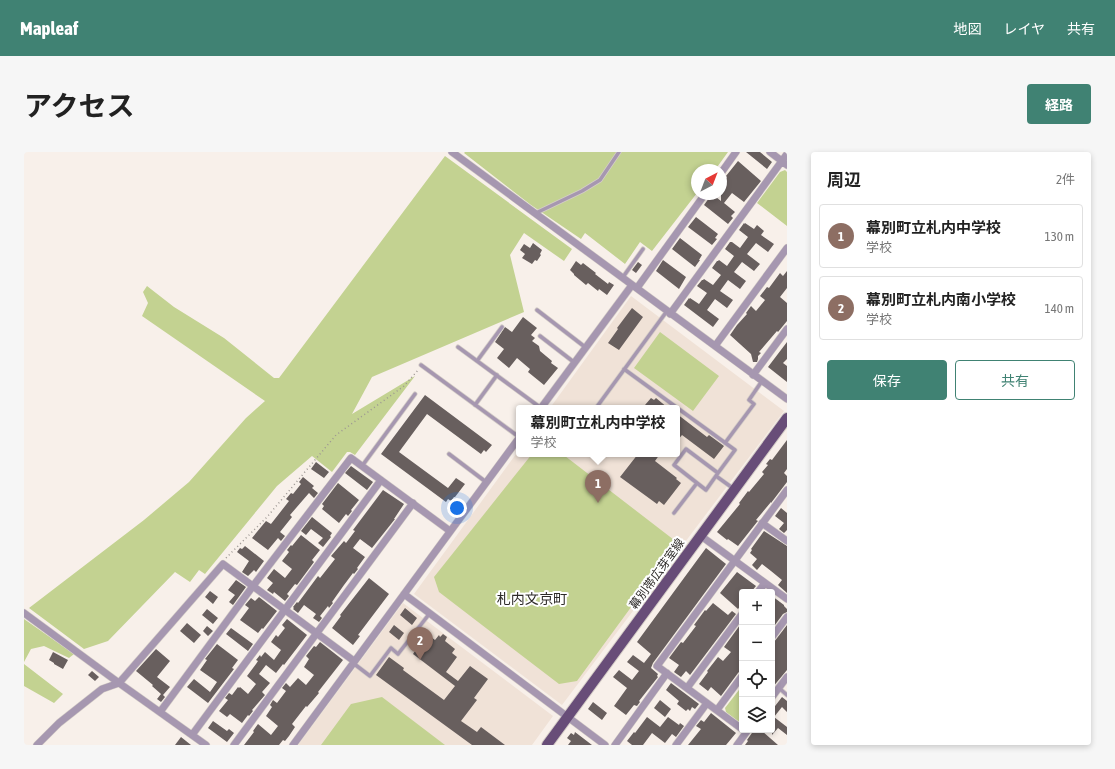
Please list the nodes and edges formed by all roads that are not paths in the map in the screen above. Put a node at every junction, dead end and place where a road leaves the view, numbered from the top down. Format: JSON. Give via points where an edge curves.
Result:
{"nodes":[{"id":1,"x":452,"y":152,"type":"edge"},
{"id":2,"x":619,"y":152,"type":"edge"},
{"id":3,"x":736,"y":152,"type":"edge"},
{"id":4,"x":770,"y":152,"type":"edge"},
{"id":5,"x":787,"y":154,"type":"edge"},
{"id":6,"x":784,"y":163,"type":"edge"},
{"id":7,"x":727,"y":165,"type":"edge"},
{"id":8,"x":701,"y":200,"type":"edge"},
{"id":9,"x":535,"y":214,"type":"junction"},
{"id":10,"x":787,"y":248,"type":"edge"},
{"id":11,"x":643,"y":249,"type":"dead end"},
{"id":12,"x":622,"y":278,"type":"junction"},
{"id":13,"x":634,"y":287,"type":"junction"},
{"id":14,"x":538,"y":310,"type":"dead end"},
{"id":15,"x":669,"y":312,"type":"junction"},
{"id":16,"x":502,"y":327,"type":"dead end"},
{"id":17,"x":787,"y":329,"type":"edge"},
{"id":18,"x":540,"y":336,"type":"dead end"},
{"id":19,"x":715,"y":346,"type":"junction"},
{"id":20,"x":458,"y":347,"type":"dead end"},
{"id":21,"x":586,"y":348,"type":"junction"},
{"id":22,"x":477,"y":361,"type":"junction"},
{"id":23,"x":575,"y":363,"type":"junction"},
{"id":24,"x":421,"y":366,"type":"road end"},
{"id":25,"x":624,"y":369,"type":"junction"},
{"id":26,"x":754,"y":375,"type":"junction"},
{"id":27,"x":497,"y":376,"type":"junction"},
{"id":28,"x":762,"y":381,"type":"junction"},
{"id":29,"x":415,"y":394,"type":"dead end"},
{"id":30,"x":787,"y":399,"type":"edge"},
{"id":31,"x":475,"y":405,"type":"junction"},
{"id":32,"x":537,"y":405,"type":"edge"},
{"id":33,"x":543,"y":405,"type":"edge"},
{"id":34,"x":598,"y":405,"type":"edge"},
{"id":35,"x":673,"y":405,"type":"edge"},
{"id":36,"x":680,"y":410,"type":"edge"},
{"id":37,"x":787,"y":418,"type":"edge"},
{"id":38,"x":516,"y":436,"type":"edge"},
{"id":39,"x":516,"y":442,"type":"edge"},
{"id":40,"x":725,"y":443,"type":"junction"},
{"id":41,"x":449,"y":454,"type":"dead end"},
{"id":42,"x":362,"y":466,"type":"junction"},
{"id":43,"x":717,"y":475,"type":"junction"},
{"id":44,"x":381,"y":480,"type":"junction"},
{"id":45,"x":486,"y":482,"type":"junction"},
{"id":46,"x":697,"y":483,"type":"junction"},
{"id":47,"x":735,"y":490,"type":"junction"},
{"id":48,"x":787,"y":490,"type":"edge"},
{"id":49,"x":413,"y":503,"type":"junction"},
{"id":50,"x":674,"y":513,"type":"dead end"},
{"id":51,"x":762,"y":523,"type":"junction"},
{"id":52,"x":450,"y":531,"type":"junction"},
{"id":53,"x":700,"y":536,"type":"junction"},
{"id":54,"x":787,"y":541,"type":"edge"},
{"id":55,"x":735,"y":561,"type":"junction"},
{"id":56,"x":765,"y":583,"type":"junction"},
{"id":57,"x":253,"y":586,"type":"junction"},
{"id":58,"x":760,"y":589,"type":"edge"},
{"id":59,"x":404,"y":594,"type":"junction"},
{"id":60,"x":787,"y":599,"type":"edge"},
{"id":61,"x":285,"y":610,"type":"junction"},
{"id":62,"x":430,"y":613,"type":"junction"},
{"id":63,"x":24,"y":614,"type":"edge"},
{"id":64,"x":787,"y":617,"type":"edge"},
{"id":65,"x":739,"y":618,"type":"edge"},
{"id":66,"x":317,"y":633,"type":"junction"},
{"id":67,"x":775,"y":633,"type":"edge"},
{"id":68,"x":354,"y":662,"type":"junction"},
{"id":69,"x":667,"y":673,"type":"junction"},
{"id":70,"x":787,"y":677,"type":"edge"},
{"id":71,"x":739,"y":680,"type":"edge"},
{"id":72,"x":119,"y":683,"type":"junction"},
{"id":73,"x":687,"y":688,"type":"junction"},
{"id":74,"x":779,"y":688,"type":"junction"},
{"id":75,"x":775,"y":693,"type":"edge"},
{"id":76,"x":787,"y":694,"type":"edge"},
{"id":77,"x":707,"y":703,"type":"junction"},
{"id":78,"x":716,"y":710,"type":"junction"},
{"id":79,"x":160,"y":712,"type":"junction"},
{"id":80,"x":567,"y":717,"type":"junction"},
{"id":81,"x":739,"y":726,"type":"edge"},
{"id":82,"x":743,"y":733,"type":"edge"},
{"id":83,"x":192,"y":735,"type":"junction"},
{"id":84,"x":37,"y":745,"type":"edge"},
{"id":85,"x":206,"y":745,"type":"edge"},
{"id":86,"x":234,"y":745,"type":"edge"},
{"id":87,"x":293,"y":745,"type":"edge"},
{"id":88,"x":547,"y":745,"type":"edge"},
{"id":89,"x":605,"y":745,"type":"edge"},
{"id":90,"x":615,"y":745,"type":"edge"},
{"id":91,"x":676,"y":745,"type":"edge"},
{"id":92,"x":736,"y":745,"type":"edge"}],
"edges":[{"from":1,"to":9,"type":"street"},
{"from":2,"to":9,"type":"lane","via":[[600,180]]},
{"from":3,"to":7,"type":"street"},
{"from":4,"to":6,"type":"street"},
{"from":5,"to":6,"type":"street"},
{"from":6,"to":15,"type":"street"},
{"from":8,"to":13,"type":"street"},
{"from":9,"to":12,"type":"street"},
{"from":10,"to":19,"type":"street"},
{"from":11,"to":12,"type":"lane"},
{"from":12,"to":13,"type":"street"},
{"from":13,"to":15,"type":"street"},
{"from":13,"to":21,"type":"street"},
{"from":14,"to":21,"type":"lane"},
{"from":15,"to":19,"type":"street"},
{"from":15,"to":25,"type":"lane"},
{"from":16,"to":22,"type":"lane"},
{"from":17,"to":26,"type":"street"},
{"from":18,"to":23,"type":"lane"},
{"from":19,"to":26,"type":"street"},
{"from":20,"to":22,"type":"lane"},
{"from":21,"to":23,"type":"street"},
{"from":22,"to":27,"type":"lane"},
{"from":23,"to":33,"type":"street"},
{"from":24,"to":31,"type":"lane"},
{"from":25,"to":34,"type":"lane"},
{"from":25,"to":35,"type":"lane"},
{"from":26,"to":28,"type":"street"},
{"from":27,"to":31,"type":"lane"},
{"from":27,"to":32,"type":"lane"},
{"from":28,"to":30,"type":"street"},
{"from":28,"to":40,"type":"lane","via":[[748,400],[754,404]]},
{"from":29,"to":42,"type":"lane"},
{"from":31,"to":38,"type":"lane"},
{"from":36,"to":40,"type":"lane"},
{"from":37,"to":47,"type":"main road","name":"幕別帯広芽室線"},
{"from":39,"to":45,"type":"street"},
{"from":40,"to":43,"type":"lane","via":[[735,450]]},
{"from":41,"to":45,"type":"lane"},
{"from":42,"to":44,"type":"street"},
{"from":42,"to":57,"type":"street","via":[[351,458]]},
{"from":43,"to":46,"type":"lane","via":[[706,490]]},
{"from":43,"to":46,"type":"lane","via":[[686,449],[674,465]]},
{"from":43,"to":47,"type":"lane"},
{"from":44,"to":49,"type":"street"},
{"from":44,"to":61,"type":"street"},
{"from":45,"to":52,"type":"street"},
{"from":46,"to":50,"type":"lane"},
{"from":47,"to":53,"type":"main road","name":"幕別帯広芽室線"},
{"from":48,"to":51,"type":"street"},
{"from":49,"to":52,"type":"street"},
{"from":49,"to":66,"type":"street"},
{"from":51,"to":54,"type":"street"},
{"from":51,"to":55,"type":"street"},
{"from":52,"to":59,"type":"street"},
{"from":53,"to":55,"type":"street"},
{"from":53,"to":80,"type":"main road","name":"幕別帯広芽室線"},
{"from":55,"to":56,"type":"street"},
{"from":55,"to":69,"type":"street","via":[[658,666]]},
{"from":56,"to":58,"type":"street"},
{"from":56,"to":60,"type":"street"},
{"from":57,"to":61,"type":"street"},
{"from":57,"to":72,"type":"street","via":[[223,564]]},
{"from":57,"to":79,"type":"street"},
{"from":59,"to":62,"type":"street"},
{"from":59,"to":68,"type":"street"},
{"from":61,"to":66,"type":"street"},
{"from":61,"to":83,"type":"street"},
{"from":62,"to":68,"type":"lane","via":[[398,654],[391,648],[370,676]]},
{"from":62,"to":80,"type":"street"},
{"from":63,"to":72,"type":"street"},
{"from":64,"to":67,"type":"street"},
{"from":65,"to":73,"type":"street"},
{"from":66,"to":68,"type":"street"},
{"from":66,"to":86,"type":"street"},
{"from":68,"to":87,"type":"street"},
{"from":69,"to":73,"type":"street"},
{"from":69,"to":90,"type":"street"},
{"from":70,"to":74,"type":"street"},
{"from":71,"to":78,"type":"street"},
{"from":72,"to":79,"type":"street"},
{"from":72,"to":84,"type":"street","via":[[102,688],[59,723]]},
{"from":73,"to":77,"type":"street"},
{"from":74,"to":75,"type":"street"},
{"from":74,"to":76,"type":"lane"},
{"from":77,"to":78,"type":"street"},
{"from":77,"to":91,"type":"street"},
{"from":78,"to":81,"type":"street"},
{"from":79,"to":83,"type":"street"},
{"from":80,"to":88,"type":"main road","name":"幕別帯広芽室線"},
{"from":80,"to":89,"type":"street"},
{"from":82,"to":92,"type":"street"},
{"from":83,"to":85,"type":"street"}]}
